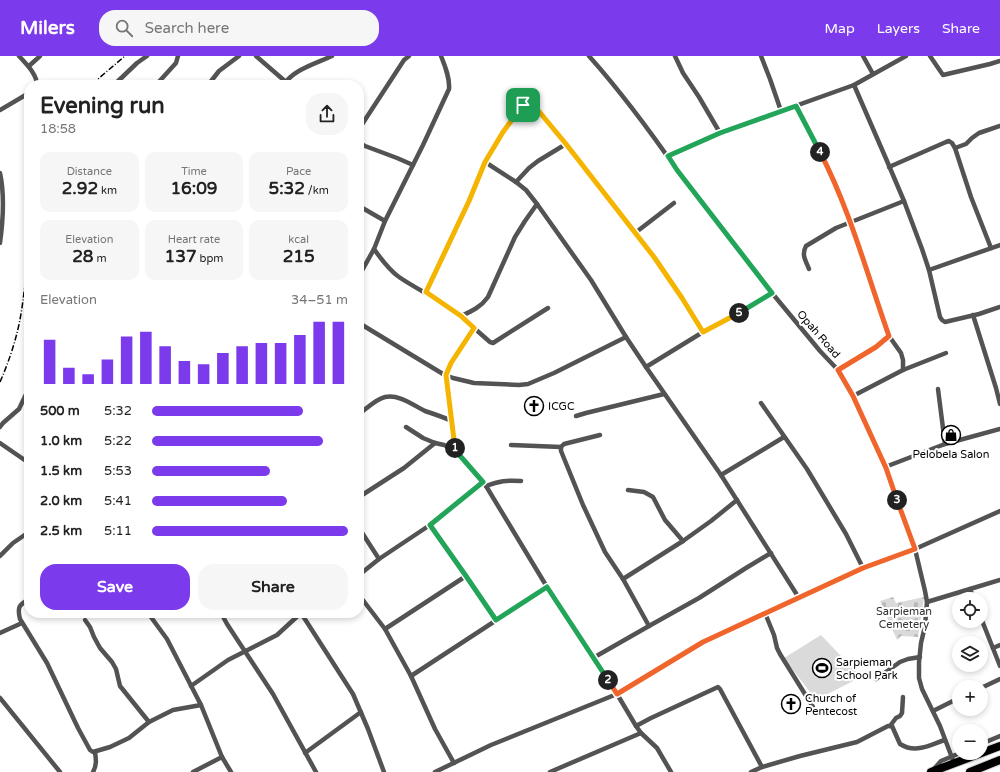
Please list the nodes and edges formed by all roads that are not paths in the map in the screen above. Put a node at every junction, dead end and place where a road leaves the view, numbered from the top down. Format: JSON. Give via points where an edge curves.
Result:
{"nodes":[{"id":1,"x":19,"y":56,"type":"edge"},
{"id":2,"x":40,"y":56,"type":"edge"},
{"id":3,"x":147,"y":56,"type":"edge"},
{"id":4,"x":178,"y":56,"type":"edge"},
{"id":5,"x":239,"y":56,"type":"edge"},
{"id":6,"x":256,"y":56,"type":"edge"},
{"id":7,"x":332,"y":56,"type":"edge"},
{"id":8,"x":408,"y":56,"type":"edge"},
{"id":9,"x":441,"y":56,"type":"edge"},
{"id":10,"x":589,"y":56,"type":"edge"},
{"id":11,"x":674,"y":56,"type":"edge"},
{"id":12,"x":761,"y":56,"type":"edge"},
{"id":13,"x":864,"y":56,"type":"edge"},
{"id":14,"x":906,"y":56,"type":"edge"},
{"id":15,"x":930,"y":56,"type":"edge"},
{"id":16,"x":1000,"y":61,"type":"edge"},
{"id":17,"x":29,"y":66,"type":"junction"},
{"id":18,"x":872,"y":74,"type":"junction"},
{"id":19,"x":36,"y":80,"type":"edge"},
{"id":20,"x":119,"y":80,"type":"edge"},
{"id":21,"x":161,"y":80,"type":"edge"},
{"id":22,"x":212,"y":80,"type":"edge"},
{"id":23,"x":282,"y":80,"type":"edge"},
{"id":24,"x":288,"y":80,"type":"edge"},
{"id":25,"x":854,"y":85,"type":"junction"},
{"id":26,"x":24,"y":96,"type":"edge"},
{"id":27,"x":796,"y":106,"type":"junction"},
{"id":28,"x":0,"y":110,"type":"edge"},
{"id":29,"x":781,"y":111,"type":"junction"},
{"id":30,"x":364,"y":121,"type":"edge"},
{"id":31,"x":1000,"y":126,"type":"edge"},
{"id":32,"x":720,"y":133,"type":"junction"},
{"id":33,"x":566,"y":144,"type":"junction"},
{"id":34,"x":364,"y":145,"type":"edge"},
{"id":35,"x":955,"y":148,"type":"junction"},
{"id":36,"x":668,"y":156,"type":"junction"},
{"id":37,"x":485,"y":162,"type":"junction"},
{"id":38,"x":413,"y":165,"type":"junction"},
{"id":39,"x":889,"y":167,"type":"junction"},
{"id":40,"x":0,"y":173,"type":"edge"},
{"id":41,"x":516,"y":182,"type":"junction"},
{"id":42,"x":904,"y":201,"type":"junction"},
{"id":43,"x":674,"y":203,"type":"dead end"},
{"id":44,"x":538,"y":204,"type":"junction"},
{"id":45,"x":364,"y":209,"type":"edge"},
{"id":46,"x":385,"y":221,"type":"junction"},
{"id":47,"x":850,"y":222,"type":"junction"},
{"id":48,"x":635,"y":232,"type":"junction"},
{"id":49,"x":0,"y":243,"type":"edge"},
{"id":50,"x":1000,"y":246,"type":"edge"},
{"id":51,"x":992,"y":248,"type":"junction"},
{"id":52,"x":374,"y":249,"type":"junction"},
{"id":53,"x":364,"y":267,"type":"edge"},
{"id":54,"x":809,"y":269,"type":"dead end"},
{"id":55,"x":929,"y":270,"type":"junction"},
{"id":56,"x":426,"y":292,"type":"junction"},
{"id":57,"x":772,"y":293,"type":"junction"},
{"id":58,"x":1000,"y":307,"type":"edge"},
{"id":59,"x":548,"y":308,"type":"dead end"},
{"id":60,"x":973,"y":315,"type":"junction"},
{"id":61,"x":461,"y":316,"type":"junction"},
{"id":62,"x":364,"y":326,"type":"edge"},
{"id":63,"x":474,"y":328,"type":"junction"},
{"id":64,"x":703,"y":332,"type":"junction"},
{"id":65,"x":889,"y":336,"type":"junction"},
{"id":66,"x":626,"y":337,"type":"junction"},
{"id":67,"x":946,"y":352,"type":"dead end"},
{"id":68,"x":646,"y":368,"type":"junction"},
{"id":69,"x":838,"y":370,"type":"junction"},
{"id":70,"x":904,"y":370,"type":"junction"},
{"id":71,"x":446,"y":375,"type":"junction"},
{"id":72,"x":938,"y":389,"type":"dead end"},
{"id":73,"x":664,"y":394,"type":"junction"},
{"id":74,"x":853,"y":396,"type":"junction"},
{"id":75,"x":24,"y":398,"type":"edge"},
{"id":76,"x":761,"y":403,"type":"dead end"},
{"id":77,"x":1000,"y":404,"type":"edge"},
{"id":78,"x":364,"y":410,"type":"edge"},
{"id":79,"x":576,"y":416,"type":"dead end"},
{"id":80,"x":452,"y":420,"type":"junction"},
{"id":81,"x":0,"y":427,"type":"edge"},
{"id":82,"x":406,"y":427,"type":"dead end"},
{"id":83,"x":1000,"y":429,"type":"edge"},
{"id":84,"x":600,"y":435,"type":"dead end"},
{"id":85,"x":784,"y":437,"type":"junction"},
{"id":86,"x":0,"y":443,"type":"edge"},
{"id":87,"x":435,"y":443,"type":"junction"},
{"id":88,"x":945,"y":444,"type":"junction"},
{"id":89,"x":510,"y":445,"type":"dead end"},
{"id":90,"x":561,"y":447,"type":"junction"},
{"id":91,"x":455,"y":450,"type":"junction"},
{"id":92,"x":24,"y":460,"type":"edge"},
{"id":93,"x":886,"y":468,"type":"junction"},
{"id":94,"x":721,"y":475,"type":"junction"},
{"id":95,"x":521,"y":481,"type":"dead end"},
{"id":96,"x":483,"y":482,"type":"junction"},
{"id":97,"x":486,"y":486,"type":"junction"},
{"id":98,"x":628,"y":490,"type":"dead end"},
{"id":99,"x":364,"y":494,"type":"edge"},
{"id":100,"x":737,"y":500,"type":"junction"},
{"id":101,"x":1000,"y":511,"type":"edge"},
{"id":102,"x":430,"y":525,"type":"junction"},
{"id":103,"x":24,"y":535,"type":"edge"},
{"id":104,"x":364,"y":536,"type":"edge"},
{"id":105,"x":683,"y":541,"type":"junction"},
{"id":106,"x":915,"y":549,"type":"junction"},
{"id":107,"x":771,"y":553,"type":"junction"},
{"id":108,"x":0,"y":556,"type":"edge"},
{"id":109,"x":379,"y":559,"type":"junction"},
{"id":110,"x":863,"y":568,"type":"junction"},
{"id":111,"x":364,"y":571,"type":"edge"},
{"id":112,"x":466,"y":576,"type":"junction"},
{"id":113,"x":623,"y":579,"type":"junction"},
{"id":114,"x":1000,"y":580,"type":"edge"},
{"id":115,"x":547,"y":587,"type":"junction"},
{"id":116,"x":970,"y":589,"type":"junction"},
{"id":117,"x":971,"y":592,"type":"edge"},
{"id":118,"x":799,"y":598,"type":"junction"},
{"id":119,"x":24,"y":602,"type":"edge"},
{"id":120,"x":364,"y":602,"type":"edge"},
{"id":121,"x":927,"y":602,"type":"junction"},
{"id":122,"x":765,"y":613,"type":"junction"},
{"id":123,"x":152,"y":618,"type":"edge"},
{"id":124,"x":224,"y":618,"type":"edge"},
{"id":125,"x":295,"y":618,"type":"edge"},
{"id":126,"x":304,"y":618,"type":"edge"},
{"id":127,"x":85,"y":620,"type":"dead end"},
{"id":128,"x":496,"y":620,"type":"junction"},
{"id":129,"x":22,"y":623,"type":"junction"},
{"id":130,"x":649,"y":626,"type":"junction"},
{"id":131,"x":985,"y":628,"type":"edge"},
{"id":132,"x":385,"y":629,"type":"junction"},
{"id":133,"x":0,"y":633,"type":"edge"},
{"id":134,"x":1000,"y":645,"type":"edge"},
{"id":135,"x":993,"y":648,"type":"junction"},
{"id":136,"x":245,"y":652,"type":"junction"},
{"id":137,"x":920,"y":656,"type":"junction"},
{"id":138,"x":593,"y":658,"type":"junction"},
{"id":139,"x":1000,"y":666,"type":"edge"},
{"id":140,"x":411,"y":676,"type":"junction"},
{"id":141,"x":876,"y":679,"type":"dead end"},
{"id":142,"x":1000,"y":679,"type":"edge"},
{"id":143,"x":988,"y":685,"type":"edge"},
{"id":144,"x":191,"y":686,"type":"junction"},
{"id":145,"x":617,"y":694,"type":"junction"},
{"id":146,"x":0,"y":698,"type":"edge"},
{"id":147,"x":903,"y":698,"type":"dead end"},
{"id":148,"x":952,"y":701,"type":"edge"},
{"id":149,"x":201,"y":705,"type":"junction"},
{"id":150,"x":813,"y":707,"type":"dead end"},
{"id":151,"x":933,"y":710,"type":"junction"},
{"id":152,"x":361,"y":712,"type":"junction"},
{"id":153,"x":148,"y":722,"type":"junction"},
{"id":154,"x":636,"y":726,"type":"junction"},
{"id":155,"x":890,"y":726,"type":"junction"},
{"id":156,"x":641,"y":733,"type":"junction"},
{"id":157,"x":1000,"y":736,"type":"edge"},
{"id":158,"x":945,"y":740,"type":"junction"},
{"id":159,"x":988,"y":741,"type":"edge"},
{"id":160,"x":1000,"y":746,"type":"edge"},
{"id":161,"x":988,"y":750,"type":"edge"},
{"id":162,"x":94,"y":752,"type":"junction"},
{"id":163,"x":305,"y":753,"type":"junction"},
{"id":164,"x":222,"y":757,"type":"junction"},
{"id":165,"x":952,"y":760,"type":"joint"},
{"id":166,"x":1000,"y":760,"type":"edge"},
{"id":167,"x":454,"y":763,"type":"junction"},
{"id":168,"x":762,"y":767,"type":"junction"},
{"id":169,"x":60,"y":772,"type":"edge"},
{"id":170,"x":93,"y":772,"type":"edge"},
{"id":171,"x":193,"y":772,"type":"edge"},
{"id":172,"x":231,"y":772,"type":"edge"},
{"id":173,"x":316,"y":772,"type":"edge"},
{"id":174,"x":384,"y":772,"type":"edge"},
{"id":175,"x":435,"y":772,"type":"edge"},
{"id":176,"x":550,"y":772,"type":"edge"},
{"id":177,"x":672,"y":772,"type":"edge"},
{"id":178,"x":751,"y":772,"type":"edge"},
{"id":179,"x":931,"y":772,"type":"edge"},
{"id":180,"x":970,"y":772,"type":"edge"}],
"edges":[{"from":1,"to":17,"type":"street"},
{"from":2,"to":17,"type":"street"},
{"from":3,"to":20,"type":"street"},
{"from":4,"to":21,"type":"street","via":[[176,63]]},
{"from":5,"to":22,"type":"street","via":[[219,71]]},
{"from":6,"to":23,"type":"street"},
{"from":7,"to":24,"type":"street","via":[[302,69]]},
{"from":8,"to":30,"type":"street"},
{"from":9,"to":38,"type":"street","via":[[450,83],[449,89]]},
{"from":10,"to":36,"type":"street","name":"Opah Road"},
{"from":11,"to":32,"type":"street"},
{"from":12,"to":29,"type":"street"},
{"from":13,"to":18,"type":"street"},
{"from":14,"to":18,"type":"street"},
{"from":15,"to":16,"type":"street","via":[[943,75]]},
{"from":17,"to":19,"type":"street"},
{"from":18,"to":25,"type":"street"},
{"from":25,"to":27,"type":"street"},
{"from":25,"to":39,"type":"street"},
{"from":26,"to":28,"type":"street"},
{"from":27,"to":29,"type":"street"},
{"from":27,"to":47,"type":"street","via":[[829,170]]},
{"from":29,"to":32,"type":"street"},
{"from":31,"to":35,"type":"street","via":[[979,133],[966,144]]},
{"from":32,"to":36,"type":"street"},
{"from":33,"to":37,"type":"street","via":[[532,103],[527,102],[507,126]]},
{"from":33,"to":41,"type":"street","via":[[538,161]]},
{"from":33,"to":48,"type":"street"},
{"from":34,"to":38,"type":"street"},
{"from":35,"to":39,"type":"street","via":[[949,141]]},
{"from":35,"to":51,"type":"street"},
{"from":36,"to":57,"type":"street","name":"Opah Road"},
{"from":37,"to":41,"type":"street"},
{"from":37,"to":56,"type":"street"},
{"from":38,"to":46,"type":"street"},
{"from":39,"to":42,"type":"street"},
{"from":40,"to":49,"type":"street","via":[[3,205]]},
{"from":41,"to":44,"type":"street"},
{"from":42,"to":47,"type":"street"},
{"from":42,"to":55,"type":"street"},
{"from":43,"to":48,"type":"street"},
{"from":44,"to":61,"type":"street","via":[[515,237],[488,297],[479,306]]},
{"from":44,"to":66,"type":"street"},
{"from":45,"to":46,"type":"street"},
{"from":46,"to":52,"type":"street"},
{"from":47,"to":54,"type":"street","via":[[806,246],[804,256]]},
{"from":47,"to":65,"type":"street"},
{"from":48,"to":64,"type":"street"},
{"from":50,"to":51,"type":"street"},
{"from":51,"to":55,"type":"street"},
{"from":52,"to":53,"type":"street"},
{"from":52,"to":56,"type":"street","via":[[398,276]]},
{"from":55,"to":60,"type":"street","via":[[942,320],[946,322]]},
{"from":56,"to":61,"type":"street"},
{"from":57,"to":64,"type":"street"},
{"from":57,"to":69,"type":"street","name":"Opah Road"},
{"from":58,"to":60,"type":"street"},
{"from":59,"to":63,"type":"street","via":[[493,343]]},
{"from":60,"to":77,"type":"street"},
{"from":61,"to":63,"type":"street"},
{"from":62,"to":71,"type":"street"},
{"from":63,"to":71,"type":"street"},
{"from":64,"to":68,"type":"street"},
{"from":65,"to":69,"type":"street"},
{"from":65,"to":70,"type":"street","via":[[901,353]]},
{"from":66,"to":68,"type":"street"},
{"from":66,"to":71,"type":"street","via":[[528,384],[474,383]]},
{"from":67,"to":70,"type":"street"},
{"from":68,"to":73,"type":"street"},
{"from":69,"to":74,"type":"street","name":"Opah Road"},
{"from":70,"to":74,"type":"street"},
{"from":71,"to":80,"type":"street"},
{"from":72,"to":88,"type":"street"},
{"from":73,"to":79,"type":"street"},
{"from":73,"to":94,"type":"street"},
{"from":74,"to":93,"type":"street","name":"Opah Road"},
{"from":75,"to":81,"type":"street","via":[[19,409]]},
{"from":76,"to":85,"type":"street"},
{"from":78,"to":80,"type":"street","via":[[376,400],[390,396]]},
{"from":80,"to":91,"type":"street"},
{"from":82,"to":87,"type":"street"},
{"from":83,"to":88,"type":"street"},
{"from":84,"to":90,"type":"street"},
{"from":85,"to":94,"type":"street"},
{"from":85,"to":110,"type":"street","via":[[826,500]]},
{"from":86,"to":92,"type":"street"},
{"from":87,"to":91,"type":"street"},
{"from":87,"to":99,"type":"street","via":[[404,468]]},
{"from":88,"to":93,"type":"street"},
{"from":89,"to":90,"type":"street"},
{"from":90,"to":113,"type":"street","via":[[589,518],[605,552]]},
{"from":91,"to":96,"type":"street"},
{"from":93,"to":106,"type":"street","name":"Opah Road"},
{"from":94,"to":100,"type":"street"},
{"from":95,"to":97,"type":"street","via":[[506,480]]},
{"from":96,"to":97,"type":"street"},
{"from":96,"to":102,"type":"street"},
{"from":97,"to":115,"type":"street"},
{"from":98,"to":105,"type":"street","via":[[644,492],[654,497],[665,520]]},
{"from":100,"to":105,"type":"street"},
{"from":100,"to":107,"type":"street"},
{"from":101,"to":106,"type":"street"},
{"from":102,"to":109,"type":"street"},
{"from":102,"to":112,"type":"street"},
{"from":103,"to":108,"type":"street"},
{"from":104,"to":109,"type":"street"},
{"from":105,"to":113,"type":"street"},
{"from":106,"to":110,"type":"street"},
{"from":106,"to":121,"type":"street","name":"Opah Road"},
{"from":107,"to":118,"type":"street"},
{"from":107,"to":130,"type":"street","via":[[700,598]]},
{"from":109,"to":111,"type":"street"},
{"from":110,"to":118,"type":"street"},
{"from":112,"to":128,"type":"street"},
{"from":112,"to":132,"type":"street"},
{"from":113,"to":130,"type":"street"},
{"from":114,"to":116,"type":"street"},
{"from":115,"to":128,"type":"street"},
{"from":115,"to":138,"type":"street"},
{"from":116,"to":117,"type":"street"},
{"from":116,"to":121,"type":"street"},
{"from":118,"to":122,"type":"street"},
{"from":119,"to":129,"type":"street","via":[[18,607]]},
{"from":120,"to":132,"type":"street"},
{"from":121,"to":137,"type":"street","name":"Opah Road"},
{"from":122,"to":145,"type":"street","via":[[703,642]]},
{"from":122,"to":150,"type":"street","via":[[780,654]]},
{"from":123,"to":144,"type":"street","via":[[167,639]]},
{"from":124,"to":136,"type":"street"},
{"from":125,"to":136,"type":"street","via":[[277,634]]},
{"from":126,"to":152,"type":"street","via":[[350,689]]},
{"from":127,"to":153,"type":"street","via":[[100,648],[116,668],[120,686]]},
{"from":128,"to":140,"type":"street"},
{"from":129,"to":133,"type":"street"},
{"from":129,"to":162,"type":"street","via":[[47,663],[90,750]]},
{"from":130,"to":138,"type":"street"},
{"from":131,"to":135,"type":"street"},
{"from":132,"to":140,"type":"street"},
{"from":134,"to":135,"type":"street"},
{"from":135,"to":139,"type":"street"},
{"from":136,"to":144,"type":"street","via":[[228,660]]},
{"from":136,"to":163,"type":"street"},
{"from":137,"to":141,"type":"street","via":[[900,662]]},
{"from":137,"to":151,"type":"street","name":"Opah Road","via":[[919,678]]},
{"from":138,"to":145,"type":"street"},
{"from":140,"to":167,"type":"street"},
{"from":142,"to":143,"type":"street"},
{"from":144,"to":149,"type":"street"},
{"from":145,"to":154,"type":"street"},
{"from":145,"to":167,"type":"street","via":[[491,745]]},
{"from":146,"to":169,"type":"street"},
{"from":147,"to":155,"type":"street","via":[[902,712]]},
{"from":148,"to":151,"type":"street"},
{"from":149,"to":153,"type":"street","via":[[173,710]]},
{"from":149,"to":164,"type":"street"},
{"from":151,"to":158,"type":"street","name":"Opah Road"},
{"from":152,"to":163,"type":"street"},
{"from":152,"to":174,"type":"street"},
{"from":153,"to":162,"type":"street","via":[[129,738]]},
{"from":154,"to":156,"type":"street"},
{"from":154,"to":168,"type":"street","via":[[718,687]]},
{"from":155,"to":158,"type":"street","via":[[894,729],[900,744],[909,749]]},
{"from":155,"to":168,"type":"street","via":[[857,742]]},
{"from":156,"to":176,"type":"street"},
{"from":156,"to":177,"type":"street","via":[[658,748]]},
{"from":157,"to":159,"type":"street"},
{"from":158,"to":165,"type":"street","name":"Opah Road"},
{"from":160,"to":161,"type":"highway"},
{"from":162,"to":170,"type":"street","via":[[96,764]]},
{"from":163,"to":173,"type":"street"},
{"from":164,"to":171,"type":"street"},
{"from":164,"to":172,"type":"street"},
{"from":165,"to":179,"type":"highway"},
{"from":166,"to":180,"type":"highway"},
{"from":167,"to":175,"type":"street"},
{"from":168,"to":178,"type":"street"}]}
